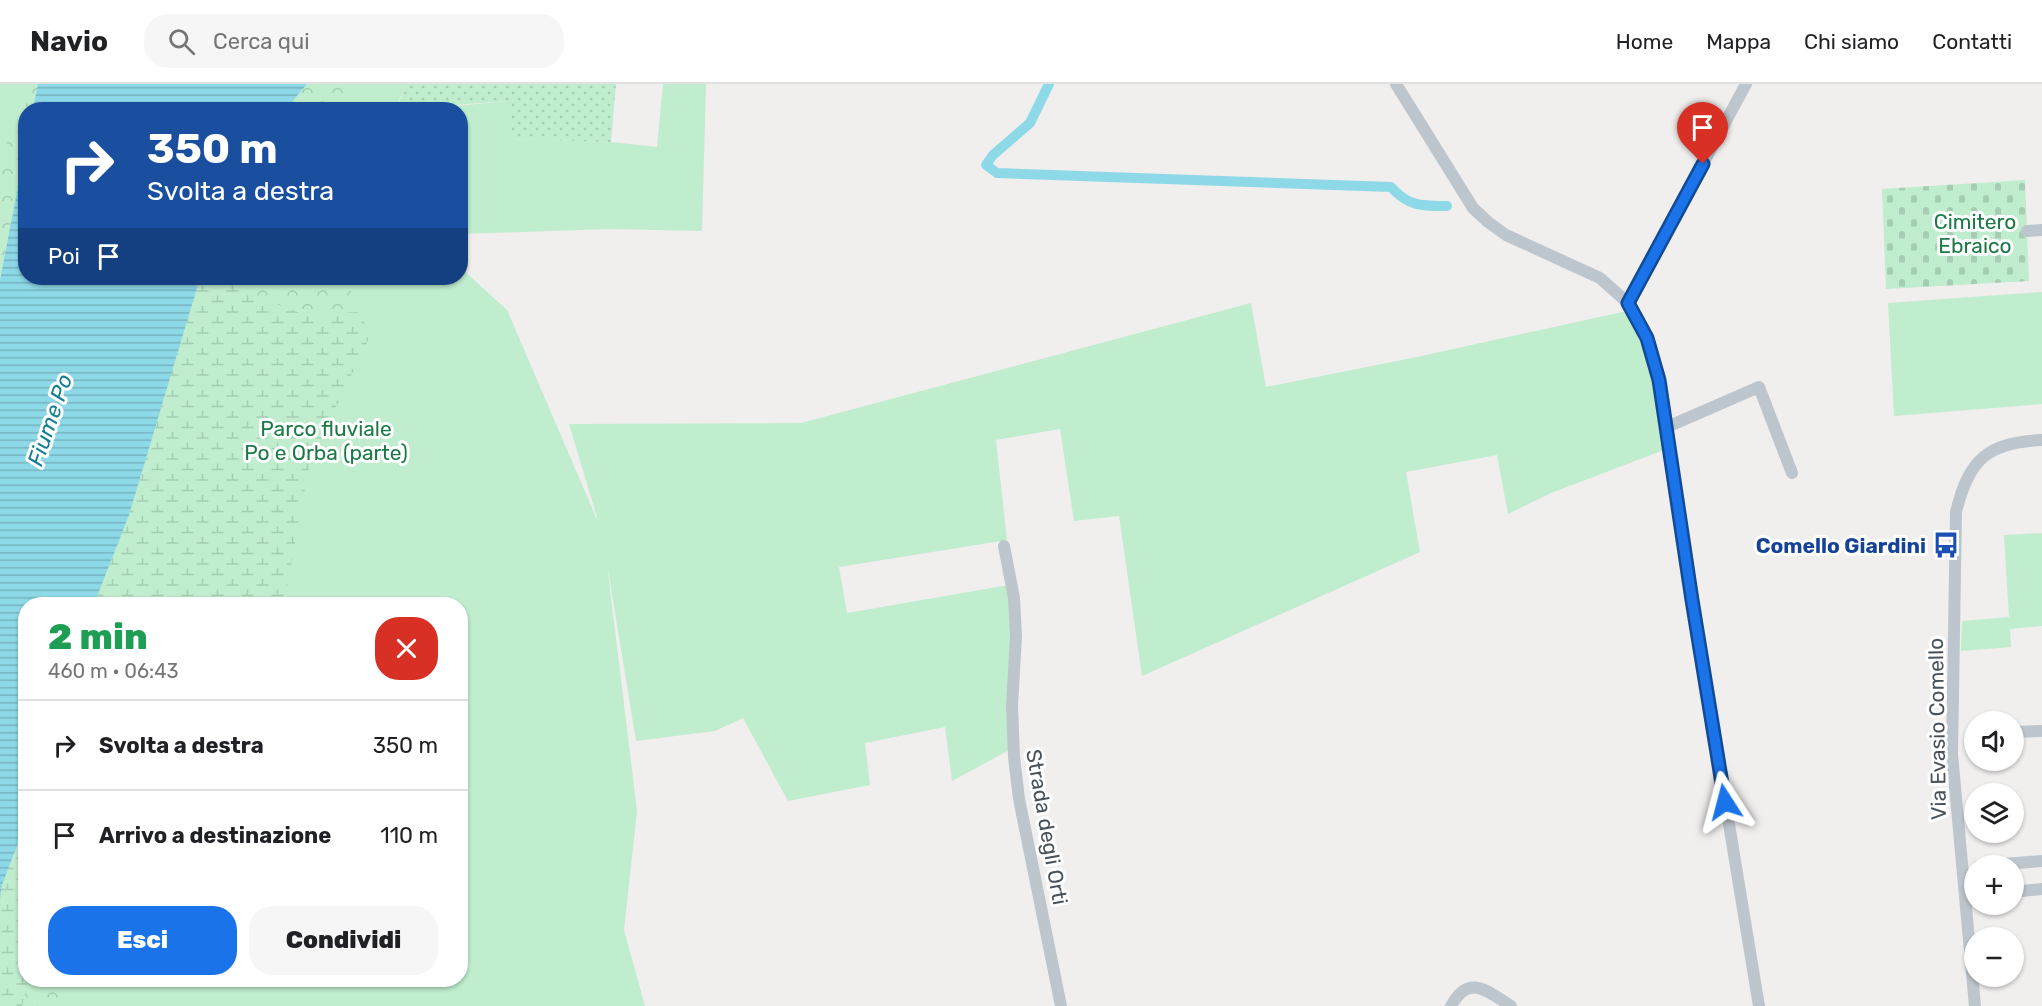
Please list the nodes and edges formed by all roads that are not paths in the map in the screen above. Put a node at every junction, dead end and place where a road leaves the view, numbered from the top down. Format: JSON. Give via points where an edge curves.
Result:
{"nodes":[{"id":1,"x":1396,"y":84,"type":"edge"},
{"id":2,"x":1746,"y":84,"type":"edge"},
{"id":3,"x":2042,"y":230,"type":"edge"},
{"id":4,"x":2027,"y":231,"type":"dead end"},
{"id":5,"x":1628,"y":303,"type":"junction"},
{"id":6,"x":1667,"y":427,"type":"junction"},
{"id":7,"x":2042,"y":440,"type":"edge"},
{"id":8,"x":1792,"y":473,"type":"dead end"},
{"id":9,"x":1004,"y":546,"type":"dead end"},
{"id":10,"x":2042,"y":731,"type":"edge"},
{"id":11,"x":2024,"y":732,"type":"edge"},
{"id":12,"x":1966,"y":855,"type":"edge"},
{"id":13,"x":2042,"y":861,"type":"edge"},
{"id":14,"x":2024,"y":862,"type":"edge"},
{"id":15,"x":2042,"y":890,"type":"edge"},
{"id":16,"x":2024,"y":891,"type":"edge"},
{"id":17,"x":1970,"y":915,"type":"edge"},
{"id":18,"x":1061,"y":1006,"type":"edge"},
{"id":19,"x":1451,"y":1006,"type":"edge"},
{"id":20,"x":1511,"y":1006,"type":"edge"},
{"id":21,"x":1759,"y":1006,"type":"edge"},
{"id":22,"x":1975,"y":1006,"type":"edge"}],
"edges":[{"from":1,"to":5,"type":"street","via":[[1473,208],[1506,235],[1600,278]]},
{"from":2,"to":5,"type":"street"},
{"from":3,"to":4,"type":"street"},
{"from":5,"to":6,"type":"street","via":[[1654,356]]},
{"from":6,"to":8,"type":"street","via":[[1759,387]]},
{"from":6,"to":21,"type":"street"},
{"from":7,"to":12,"type":"street","name":"Via Evasio Comello","via":[[1997,448],[1982,457],[1962,487],[1956,512],[1952,754]]},
{"from":9,"to":18,"type":"street","name":"Strada degli Orti","via":[[1014,597],[1012,706],[1017,789]]},
{"from":10,"to":11,"type":"street"},
{"from":13,"to":14,"type":"street"},
{"from":15,"to":16,"type":"street"},
{"from":17,"to":22,"type":"street","name":"Via Evasio Comello"},
{"from":19,"to":20,"type":"street","via":[[1457,994],[1476,987]]}]}
